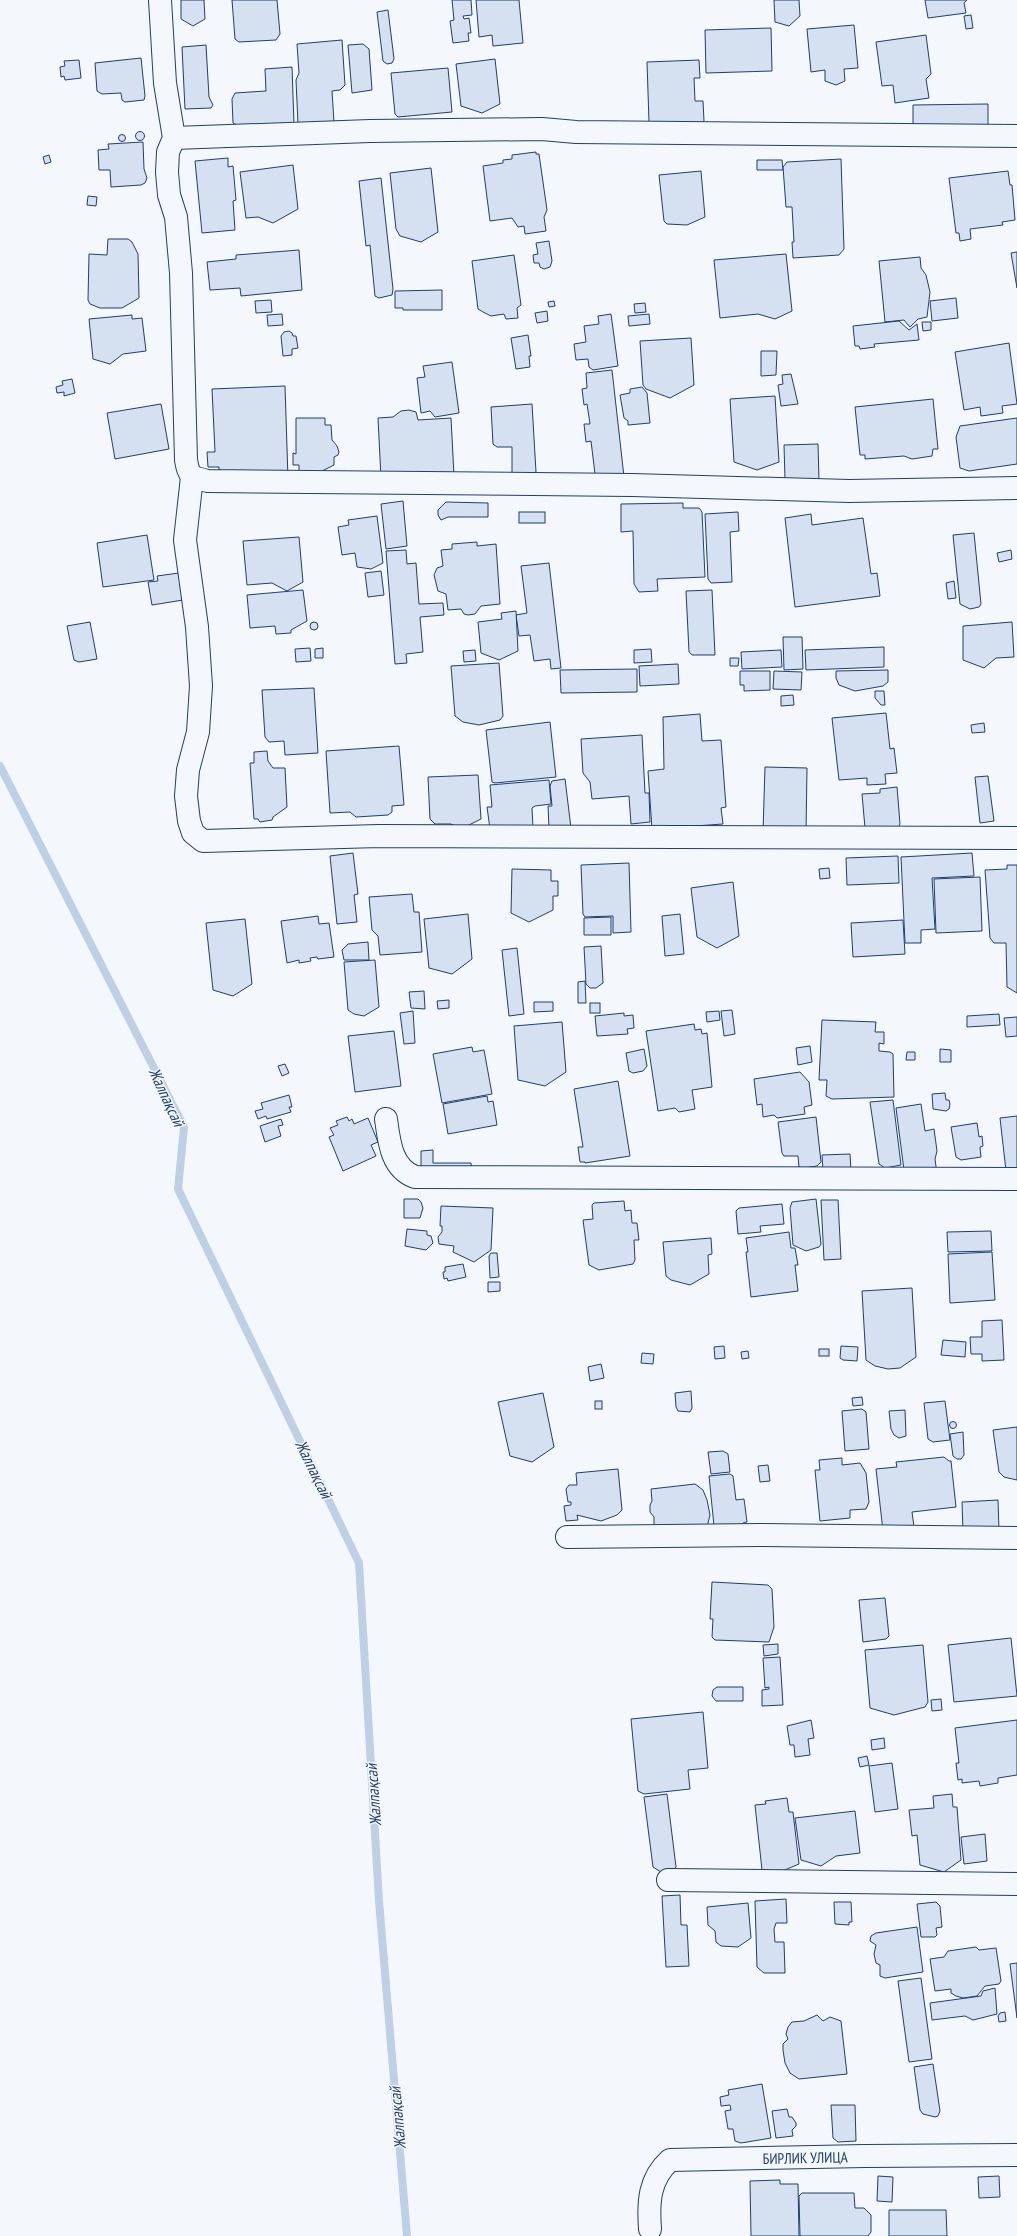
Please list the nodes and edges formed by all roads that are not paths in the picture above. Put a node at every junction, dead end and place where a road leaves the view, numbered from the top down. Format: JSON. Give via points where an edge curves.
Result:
{"nodes":[{"id":1,"x":160,"y":0,"type":"edge"},
{"id":2,"x":1017,"y":136,"type":"edge"},
{"id":3,"x":174,"y":138,"type":"junction"},
{"id":4,"x":192,"y":477,"type":"junction"},
{"id":5,"x":1017,"y":488,"type":"edge"},
{"id":6,"x":1017,"y":838,"type":"edge"},
{"id":7,"x":386,"y":1119,"type":"dead end"},
{"id":8,"x":1017,"y":1179,"type":"edge"},
{"id":9,"x":567,"y":1537,"type":"dead end"},
{"id":10,"x":1017,"y":1538,"type":"edge"},
{"id":11,"x":668,"y":1880,"type":"dead end"},
{"id":12,"x":1017,"y":1884,"type":"edge"},
{"id":13,"x":1017,"y":2155,"type":"edge"},
{"id":14,"x":650,"y":2229,"type":"dead end"}],
"edges":[{"from":1,"to":3,"type":"street","via":[[165,83]]},
{"from":2,"to":3,"type":"street","via":[[769,135],[576,132],[542,129],[370,131]]},
{"from":3,"to":4,"type":"street","via":[[168,152],[167,172],[169,195],[176,217],[181,273],[186,452],[188,472]]},
{"from":4,"to":5,"type":"street","via":[[208,481],[632,485],[849,491]]},
{"from":4,"to":6,"type":"street","via":[[185,540],[197,627],[201,686],[198,732],[188,770],[186,796],[193,833],[203,841],[379,836]]},
{"from":7,"to":8,"type":"street","via":[[394,1157],[400,1167],[415,1177]]},
{"from":9,"to":10,"type":"street","via":[[760,1535]]},
{"from":11,"to":12,"type":"street"},
{"from":13,"to":14,"type":"street","name":"БИРЛИК УЛИЦА","via":[[670,2160],[657,2174],[651,2188],[648,2206]]}]}
